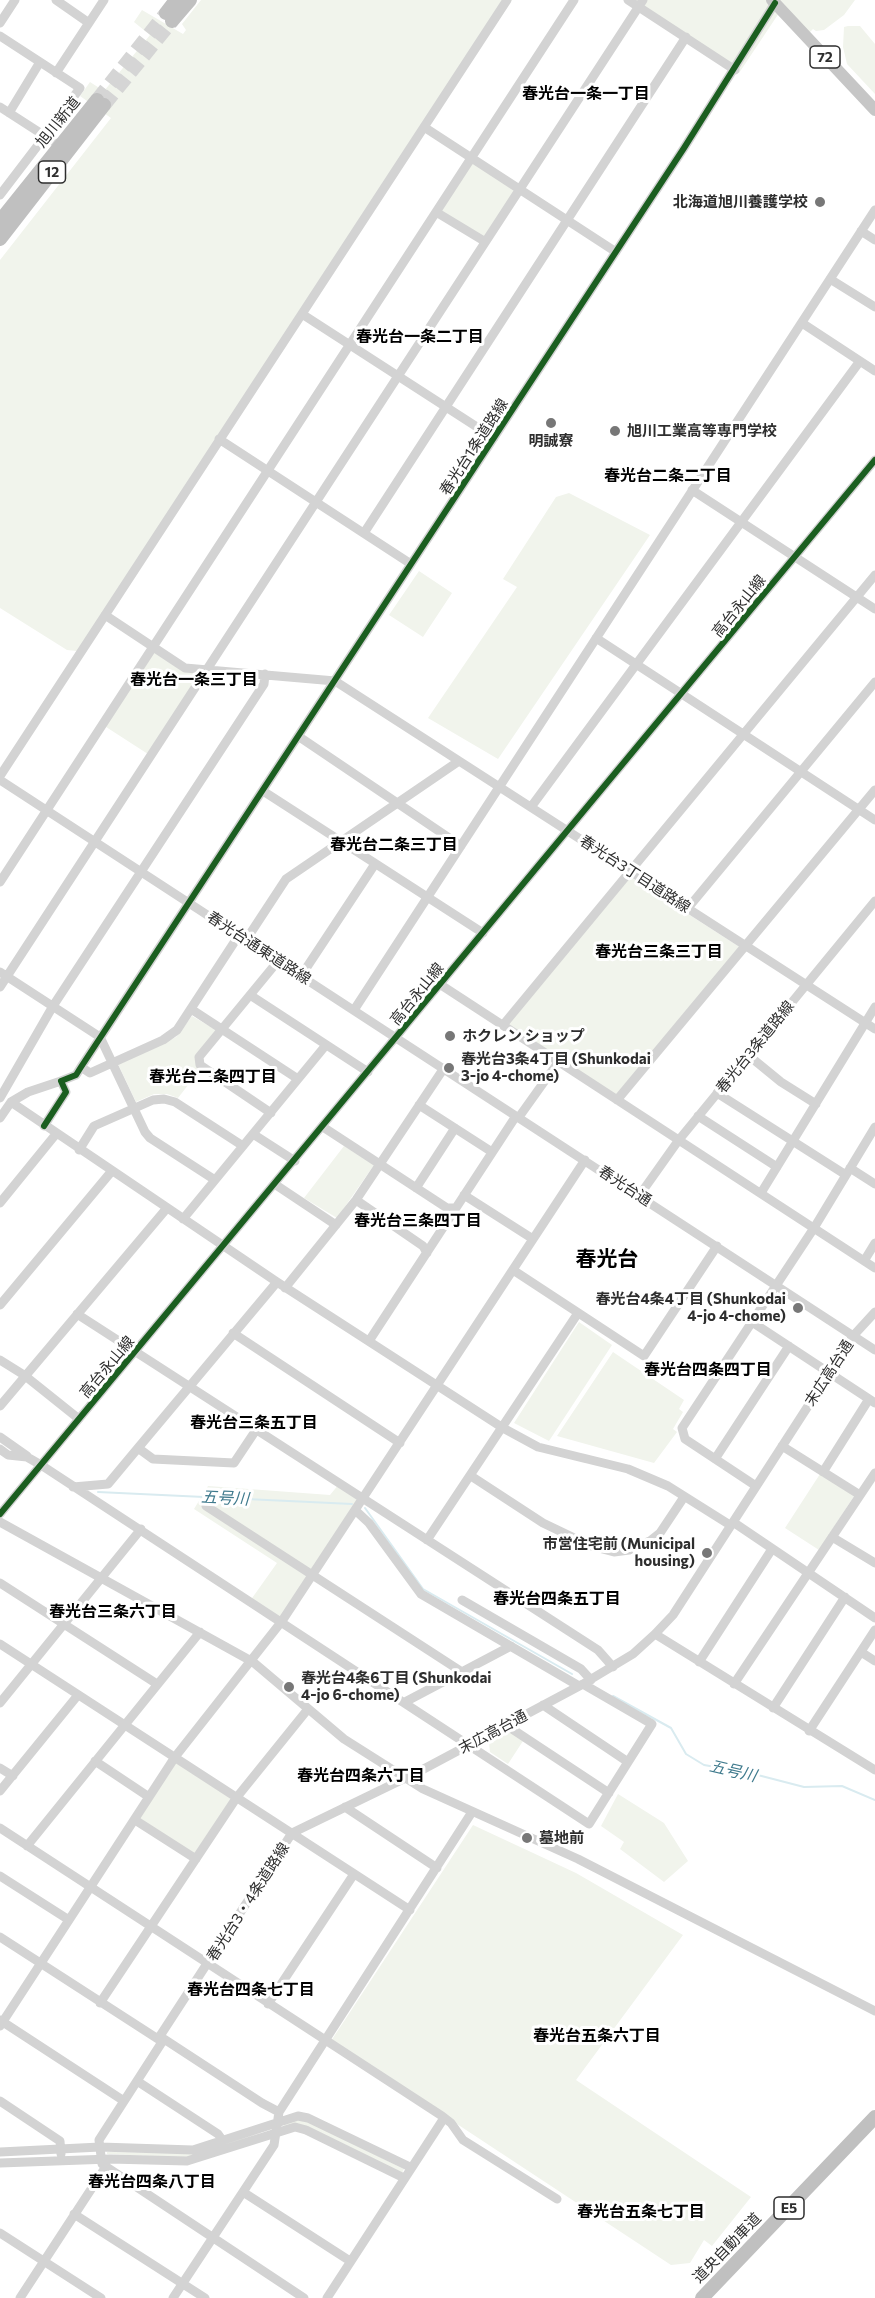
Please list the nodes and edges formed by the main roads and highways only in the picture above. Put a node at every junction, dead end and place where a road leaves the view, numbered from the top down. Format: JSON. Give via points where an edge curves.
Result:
{"nodes":[{"id":1,"x":176,"y":0,"type":"edge"},
{"id":2,"x":190,"y":0,"type":"edge"},
{"id":3,"x":773,"y":2,"type":"edge"},
{"id":4,"x":875,"y":110,"type":"edge"},
{"id":5,"x":0,"y":221,"type":"edge"},
{"id":6,"x":0,"y":239,"type":"edge"},
{"id":7,"x":875,"y":2117,"type":"edge"},
{"id":8,"x":702,"y":2298,"type":"edge"}],
"edges":[{"from":1,"to":2,"type":"highway","via":[[169,17]]},
{"from":3,"to":4,"type":"main road","number":"72"},
{"from":5,"to":6,"type":"highway","name":"旭川新道","number":"12","via":[[59,145],[100,103]]},
{"from":7,"to":8,"type":"highway","name":"道央自動車道","number":"E5"}]}
